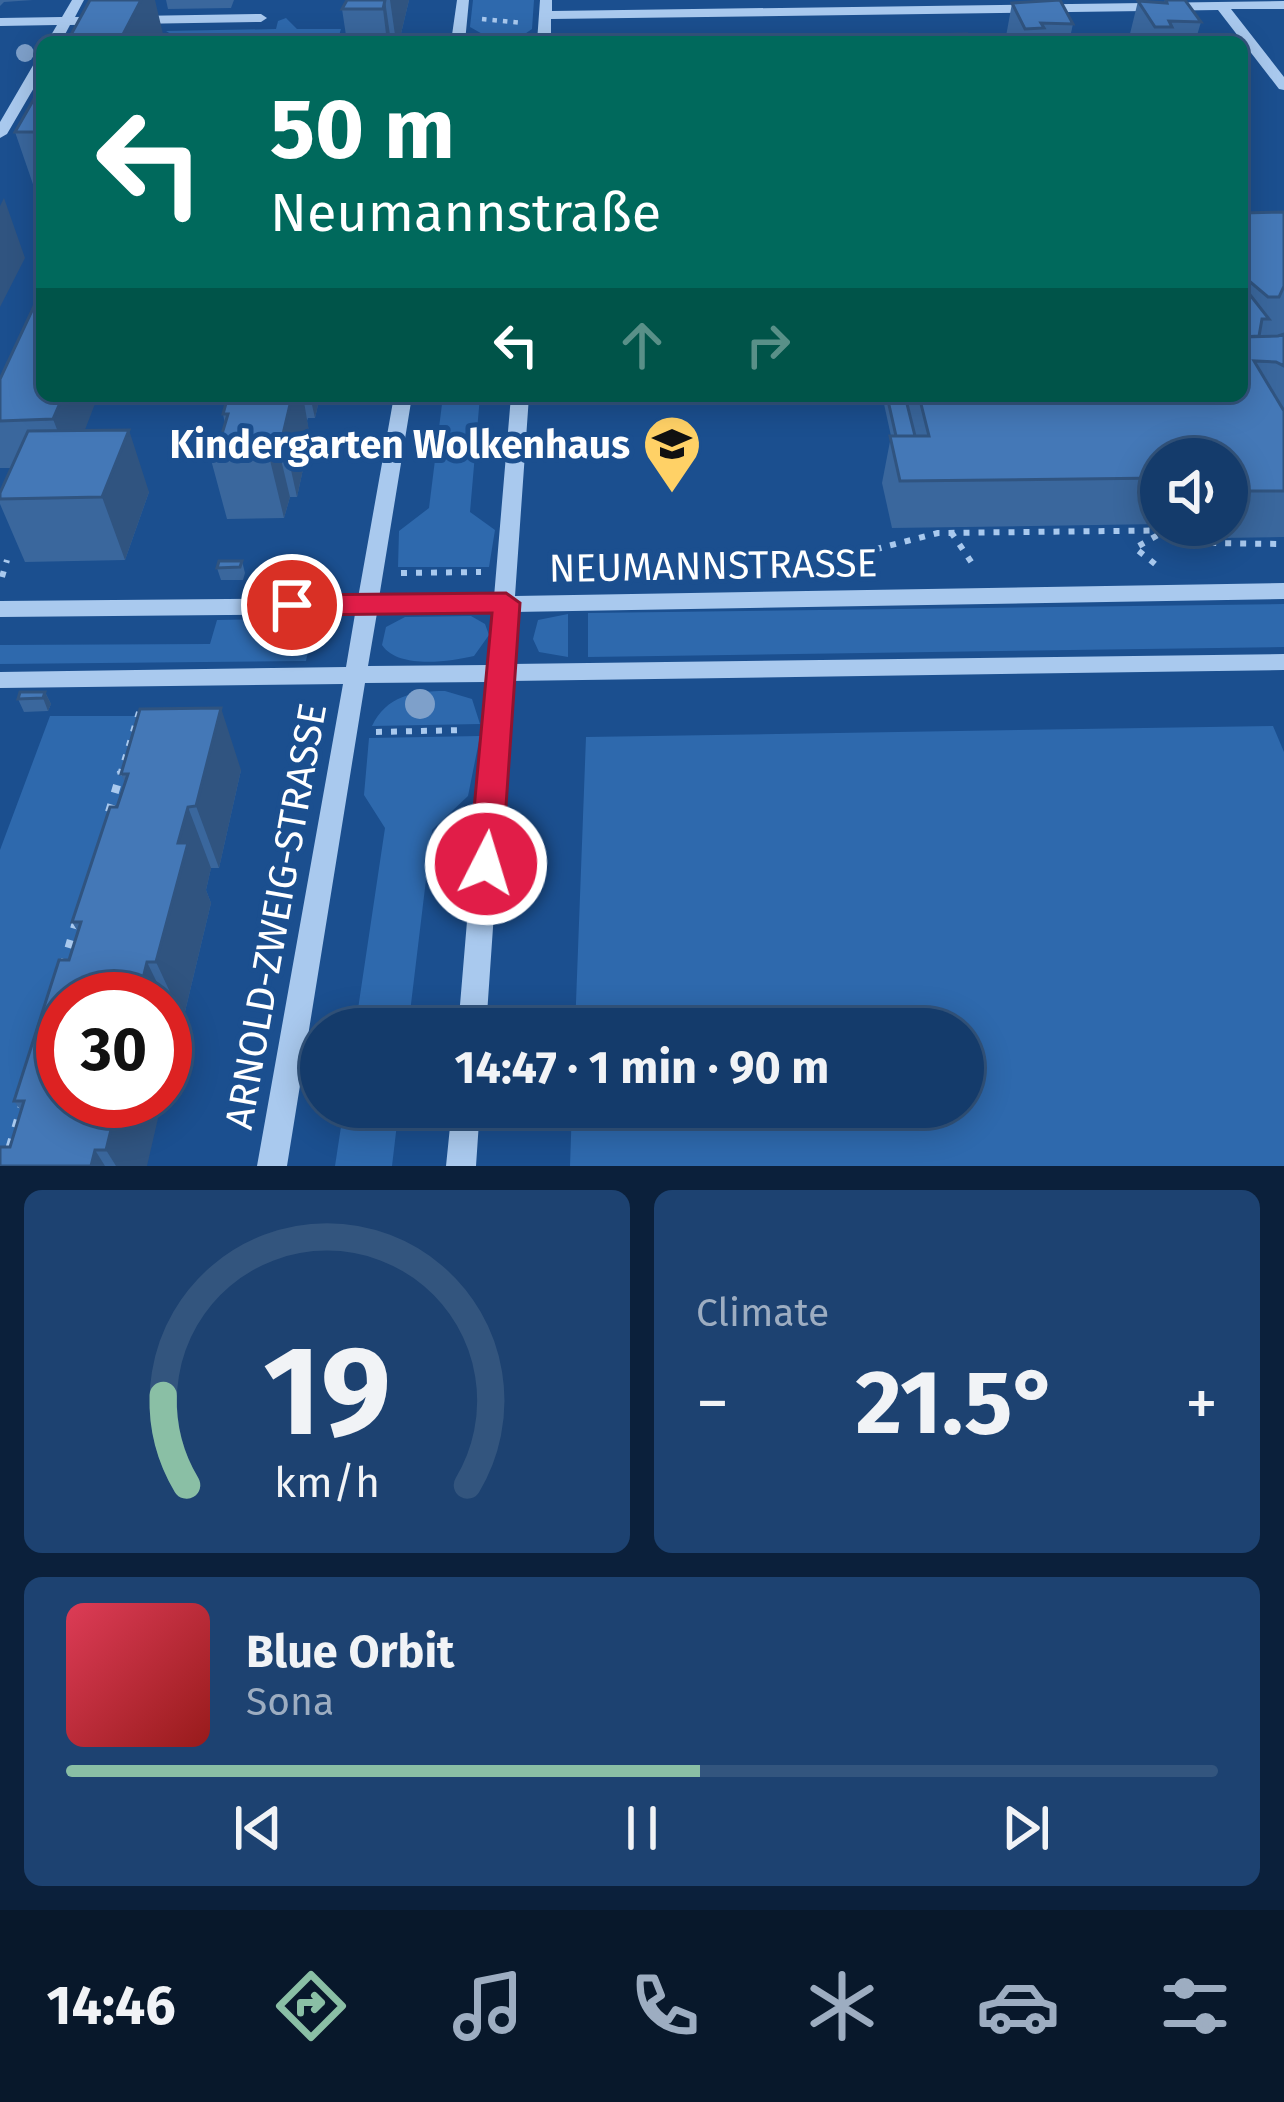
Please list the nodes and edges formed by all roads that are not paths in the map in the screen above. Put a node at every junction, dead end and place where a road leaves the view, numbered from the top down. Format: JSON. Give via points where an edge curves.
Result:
{"nodes":[{"id":1,"x":79,"y":0,"type":"edge"},
{"id":2,"x":464,"y":0,"type":"edge"},
{"id":3,"x":1284,"y":5,"type":"edge"},
{"id":4,"x":1222,"y":6,"type":"junction"},
{"id":5,"x":541,"y":13,"type":"edge"},
{"id":6,"x":260,"y":18,"type":"dead end"},
{"id":7,"x":0,"y":22,"type":"edge"},
{"id":8,"x":66,"y":22,"type":"junction"},
{"id":9,"x":58,"y":36,"type":"edge"},
{"id":10,"x":459,"y":36,"type":"edge"},
{"id":11,"x":1245,"y":36,"type":"edge"},
{"id":12,"x":1248,"y":40,"type":"edge"},
{"id":13,"x":36,"y":72,"type":"edge"},
{"id":14,"x":1284,"y":86,"type":"edge"},
{"id":15,"x":0,"y":134,"type":"edge"},
{"id":16,"x":402,"y":402,"type":"edge"},
{"id":17,"x":520,"y":402,"type":"edge"},
{"id":18,"x":1284,"y":591,"type":"edge"},
{"id":19,"x":368,"y":602,"type":"junction"},
{"id":20,"x":506,"y":603,"type":"junction"},
{"id":21,"x":0,"y":609,"type":"edge"},
{"id":22,"x":1284,"y":662,"type":"edge"},
{"id":23,"x":501,"y":671,"type":"junction"},
{"id":24,"x":356,"y":676,"type":"junction"},
{"id":25,"x":0,"y":680,"type":"edge"},
{"id":26,"x":474,"y":1008,"type":"edge"},
{"id":27,"x":464,"y":1128,"type":"edge"},
{"id":28,"x":272,"y":1166,"type":"edge"},
{"id":29,"x":461,"y":1166,"type":"edge"}],
"edges":[{"from":1,"to":8,"type":"street"},
{"from":2,"to":10,"type":"street"},
{"from":3,"to":4,"type":"street"},
{"from":4,"to":5,"type":"street"},
{"from":4,"to":11,"type":"street"},
{"from":6,"to":8,"type":"street"},
{"from":7,"to":8,"type":"street"},
{"from":8,"to":9,"type":"street"},
{"from":12,"to":14,"type":"street"},
{"from":13,"to":15,"type":"street"},
{"from":16,"to":19,"type":"street","name":"ARNOLD-ZWEIG-STRASSE"},
{"from":17,"to":20,"type":"street"},
{"from":18,"to":20,"type":"street","name":"NEUMANNSTRASSE"},
{"from":19,"to":20,"type":"street","name":"NEUMANNSTRASSE"},
{"from":19,"to":21,"type":"street","name":"NEUMANNSTRASSE"},
{"from":19,"to":24,"type":"street","name":"ARNOLD-ZWEIG-STRASSE"},
{"from":20,"to":23,"type":"street"},
{"from":22,"to":23,"type":"street"},
{"from":23,"to":24,"type":"street"},
{"from":23,"to":26,"type":"street"},
{"from":24,"to":25,"type":"street"},
{"from":24,"to":28,"type":"street","name":"ARNOLD-ZWEIG-STRASSE"},
{"from":27,"to":29,"type":"street"}]}
